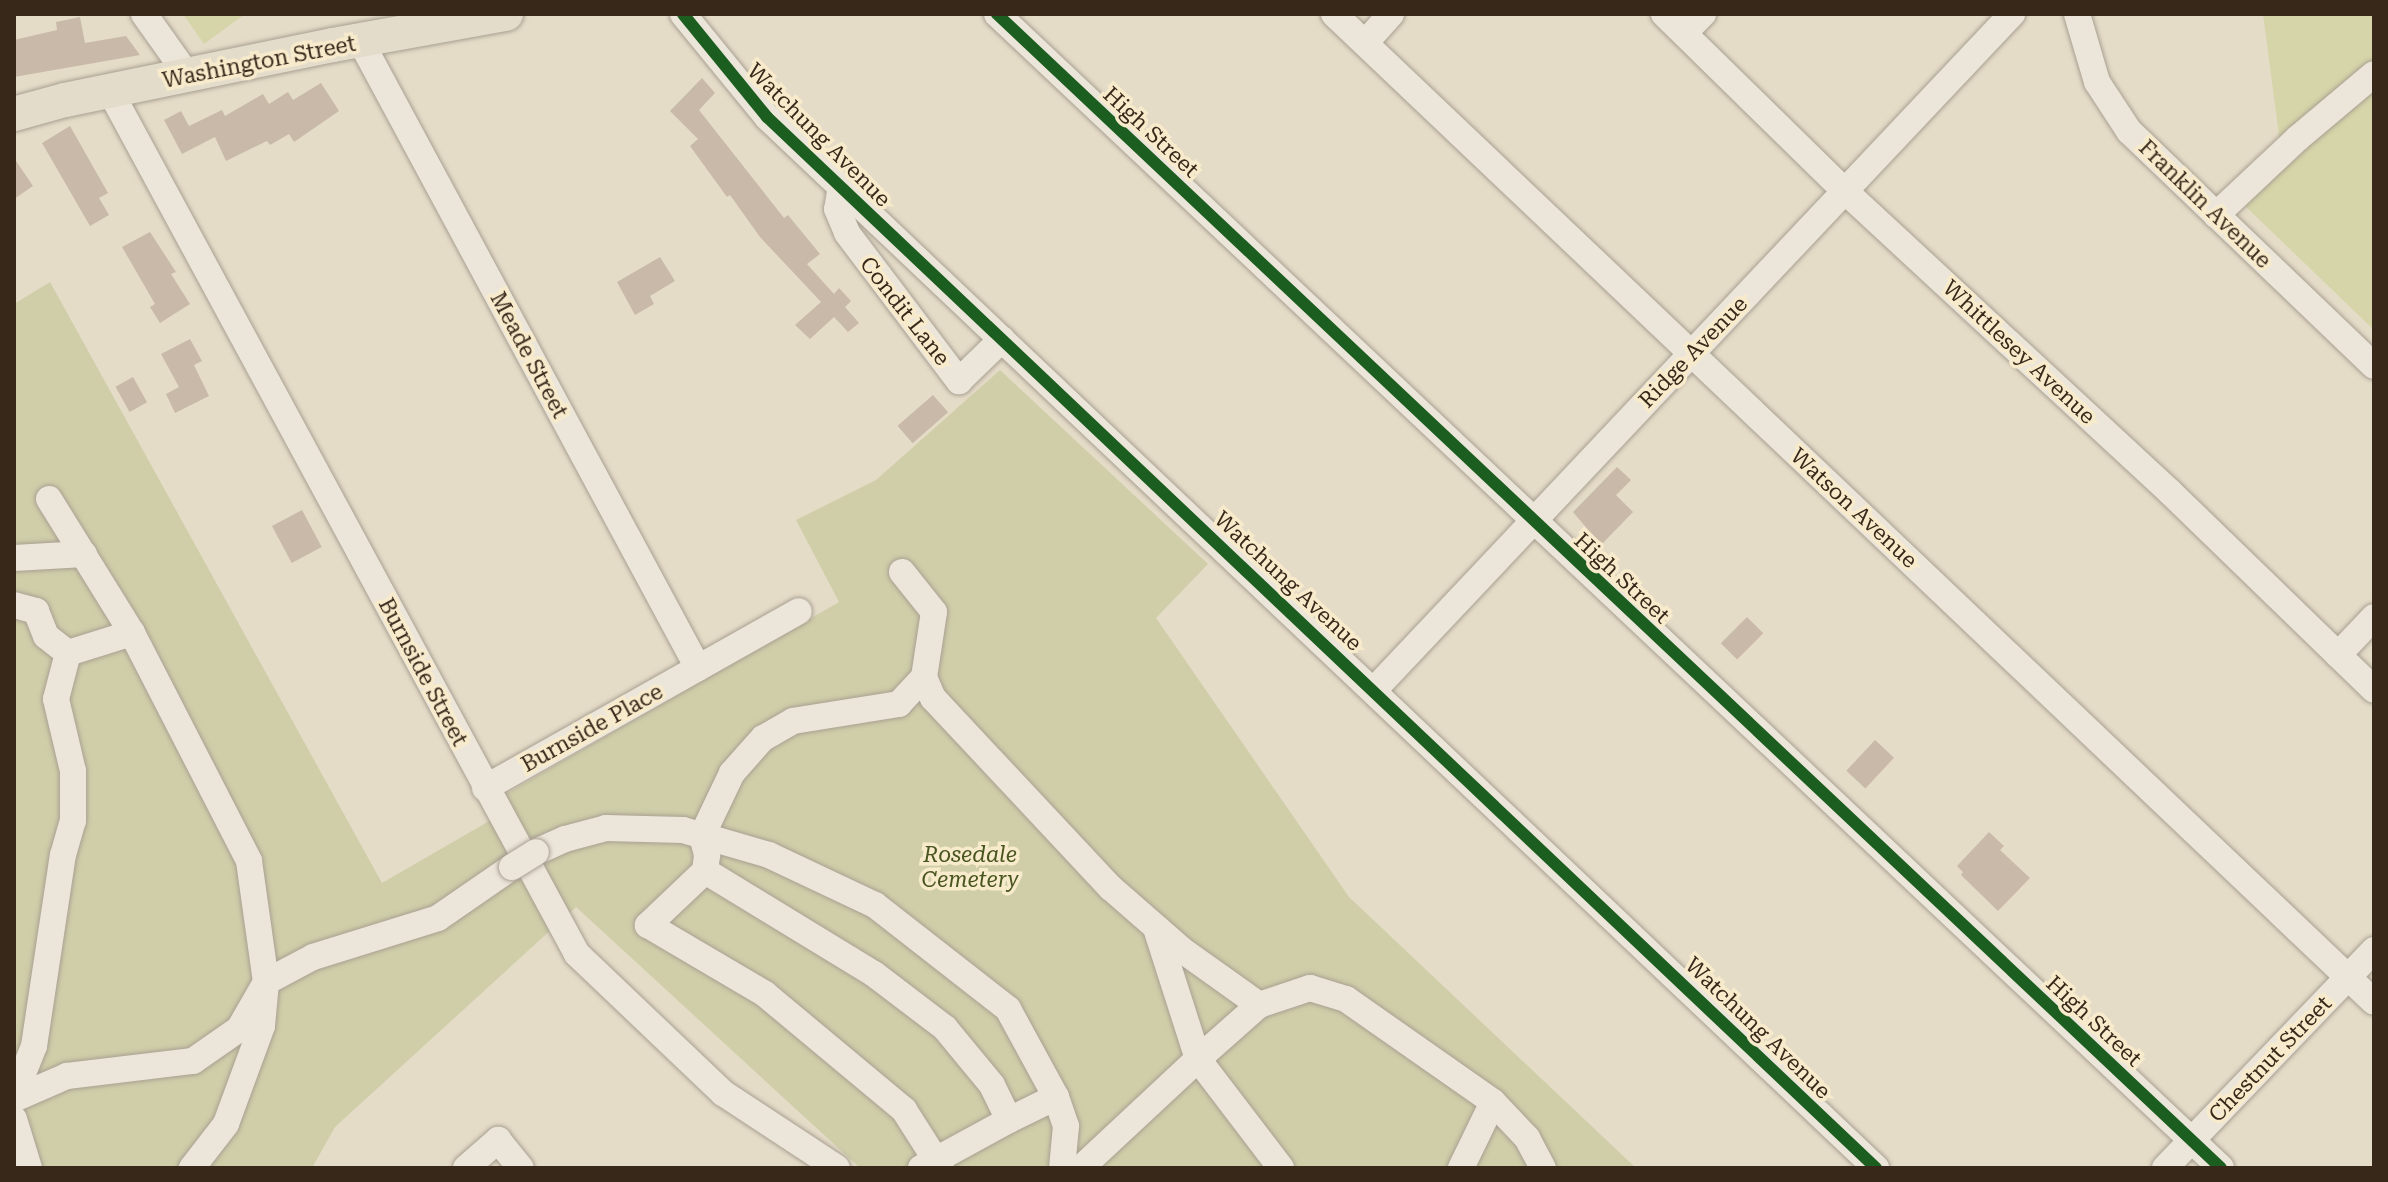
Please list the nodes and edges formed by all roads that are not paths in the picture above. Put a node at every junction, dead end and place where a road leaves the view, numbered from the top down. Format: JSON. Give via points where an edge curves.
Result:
{"nodes":[{"id":1,"x":144,"y":14,"type":"edge"},
{"id":2,"x":506,"y":14,"type":"edge"},
{"id":3,"x":683,"y":14,"type":"edge"},
{"id":4,"x":997,"y":14,"type":"edge"},
{"id":5,"x":1334,"y":14,"type":"edge"},
{"id":6,"x":1391,"y":14,"type":"edge"},
{"id":7,"x":1664,"y":14,"type":"edge"},
{"id":8,"x":1703,"y":14,"type":"edge"},
{"id":9,"x":2012,"y":14,"type":"edge"},
{"id":10,"x":2077,"y":14,"type":"edge"},
{"id":11,"x":1684,"y":33,"type":"junction"},
{"id":12,"x":361,"y":42,"type":"junction"},
{"id":13,"x":1365,"y":43,"type":"junction"},
{"id":14,"x":2374,"y":74,"type":"edge"},
{"id":15,"x":188,"y":76,"type":"junction"},
{"id":16,"x":110,"y":91,"type":"junction"},
{"id":17,"x":14,"y":114,"type":"edge"},
{"id":18,"x":841,"y":185,"type":"junction"},
{"id":19,"x":1846,"y":192,"type":"junction"},
{"id":20,"x":2216,"y":215,"type":"junction"},
{"id":21,"x":1002,"y":339,"type":"junction"},
{"id":22,"x":1692,"y":355,"type":"junction"},
{"id":23,"x":2374,"y":366,"type":"edge"},
{"id":24,"x":49,"y":499,"type":"dead end"},
{"id":25,"x":1531,"y":520,"type":"junction"},
{"id":26,"x":84,"y":554,"type":"junction"},
{"id":27,"x":14,"y":558,"type":"edge"},
{"id":28,"x":902,"y":572,"type":"dead end"},
{"id":29,"x":14,"y":605,"type":"edge"},
{"id":30,"x":799,"y":611,"type":"dead end"},
{"id":31,"x":2374,"y":617,"type":"edge"},
{"id":32,"x":132,"y":633,"type":"junction"},
{"id":33,"x":68,"y":653,"type":"junction"},
{"id":34,"x":2338,"y":655,"type":"junction"},
{"id":35,"x":698,"y":668,"type":"junction"},
{"id":36,"x":924,"y":677,"type":"junction"},
{"id":37,"x":1374,"y":690,"type":"junction"},
{"id":38,"x":2374,"y":690,"type":"edge"},
{"id":39,"x":485,"y":788,"type":"junction"},
{"id":40,"x":702,"y":836,"type":"junction"},
{"id":41,"x":705,"y":871,"type":"junction"},
{"id":42,"x":1156,"y":928,"type":"junction"},
{"id":43,"x":2374,"y":950,"type":"edge"},
{"id":44,"x":2348,"y":977,"type":"junction"},
{"id":45,"x":266,"y":982,"type":"junction"},
{"id":46,"x":2374,"y":1002,"type":"edge"},
{"id":47,"x":1259,"y":1005,"type":"junction"},
{"id":48,"x":1198,"y":1059,"type":"junction"},
{"id":49,"x":1056,"y":1097,"type":"junction"},
{"id":50,"x":14,"y":1098,"type":"edge"},
{"id":51,"x":1493,"y":1102,"type":"junction"},
{"id":52,"x":14,"y":1119,"type":"edge"},
{"id":53,"x":1009,"y":1120,"type":"junction"},
{"id":54,"x":2192,"y":1140,"type":"junction"},
{"id":55,"x":934,"y":1165,"type":"edge"},
{"id":56,"x":29,"y":1168,"type":"edge"},
{"id":57,"x":192,"y":1168,"type":"edge"},
{"id":58,"x":466,"y":1168,"type":"edge"},
{"id":59,"x":521,"y":1168,"type":"edge"},
{"id":60,"x":837,"y":1168,"type":"edge"},
{"id":61,"x":1062,"y":1168,"type":"edge"},
{"id":62,"x":1081,"y":1168,"type":"edge"},
{"id":63,"x":1281,"y":1168,"type":"edge"},
{"id":64,"x":1461,"y":1168,"type":"edge"},
{"id":65,"x":1543,"y":1168,"type":"edge"},
{"id":66,"x":1876,"y":1168,"type":"edge"},
{"id":67,"x":2165,"y":1168,"type":"edge"},
{"id":68,"x":2221,"y":1168,"type":"edge"}],
"edges":[{"from":1,"to":15,"type":"street"},
{"from":2,"to":12,"type":"main road","name":"Washington Street"},
{"from":3,"to":18,"type":"street","name":"Watchung Avenue","via":[[754,104]]},
{"from":4,"to":25,"type":"street","name":"High Street"},
{"from":5,"to":13,"type":"street","name":"Watson Avenue"},
{"from":6,"to":13,"type":"street"},
{"from":7,"to":11,"type":"street","name":"Whittlesey Avenue"},
{"from":8,"to":11,"type":"street"},
{"from":9,"to":19,"type":"street","name":"Ridge Avenue"},
{"from":10,"to":20,"type":"street","name":"Franklin Avenue","via":[[2097,82],[2129,131]]},
{"from":11,"to":19,"type":"street","name":"Whittlesey Avenue"},
{"from":12,"to":15,"type":"main road","name":"Washington Street"},
{"from":12,"to":35,"type":"street","name":"Meade Street"},
{"from":13,"to":22,"type":"street","name":"Watson Avenue"},
{"from":14,"to":20,"type":"street"},
{"from":15,"to":16,"type":"main road","name":"Washington Street"},
{"from":16,"to":17,"type":"main road","name":"Washington Street"},
{"from":16,"to":39,"type":"street","name":"Burnside Street"},
{"from":18,"to":21,"type":"street","name":"Watchung Avenue"},
{"from":18,"to":21,"type":"street","name":"Condit Lane","via":[[836,200],[847,233],[959,381]]},
{"from":19,"to":22,"type":"street","name":"Ridge Avenue"},
{"from":19,"to":34,"type":"street","name":"Whittlesey Avenue"},
{"from":20,"to":23,"type":"street","name":"Franklin Avenue"},
{"from":21,"to":37,"type":"street","name":"Watchung Avenue"},
{"from":22,"to":25,"type":"street","name":"Ridge Avenue"},
{"from":22,"to":44,"type":"street","name":"Watson Avenue"},
{"from":24,"to":26,"type":"street"},
{"from":25,"to":37,"type":"street","name":"Ridge Avenue"},
{"from":25,"to":54,"type":"street","name":"High Street"},
{"from":26,"to":27,"type":"street"},
{"from":26,"to":32,"type":"street"},
{"from":28,"to":36,"type":"street","via":[[934,612]]},
{"from":29,"to":33,"type":"street","via":[[36,611],[46,636]]},
{"from":30,"to":35,"type":"street","name":"Burnside Place"},
{"from":31,"to":34,"type":"street"},
{"from":32,"to":33,"type":"street"},
{"from":32,"to":45,"type":"street","via":[[249,861]]},
{"from":33,"to":50,"type":"street","via":[[56,699],[73,771],[73,821],[63,855],[34,1046]]},
{"from":34,"to":38,"type":"street","name":"Whittlesey Avenue"},
{"from":35,"to":39,"type":"street","name":"Burnside Place"},
{"from":36,"to":40,"type":"street","via":[[899,704],[793,721],[763,738],[732,773]]},
{"from":36,"to":42,"type":"street","via":[[933,698],[995,768],[1100,878]]},
{"from":37,"to":66,"type":"street","name":"Watchung Avenue"},
{"from":39,"to":60,"type":"street","name":"Burnside Street","via":[[585,962],[723,1093]]},
{"from":40,"to":41,"type":"street"},
{"from":40,"to":45,"type":"street","bridge":true,"via":[[683,830],[606,828],[565,839],[536,852],[438,918],[313,957]]},
{"from":40,"to":49,"type":"street","via":[[769,855],[875,905],[1008,1009]]},
{"from":41,"to":53,"type":"street","via":[[861,965],[945,1028],[992,1085]]},
{"from":41,"to":55,"type":"street","via":[[648,925],[765,994],[904,1110]]},
{"from":42,"to":47,"type":"street"},
{"from":42,"to":48,"type":"street"},
{"from":43,"to":44,"type":"street","name":"Chestnut Street"},
{"from":44,"to":46,"type":"street","name":"Watson Avenue"},
{"from":44,"to":54,"type":"street","name":"Chestnut Street"},
{"from":45,"to":50,"type":"street","via":[[239,1029],[193,1061],[67,1076]]},
{"from":45,"to":57,"type":"street","via":[[262,1026],[226,1124]]},
{"from":47,"to":48,"type":"street"},
{"from":47,"to":51,"type":"street","via":[[1310,988],[1346,999]]},
{"from":48,"to":62,"type":"street"},
{"from":48,"to":63,"type":"street"},
{"from":49,"to":53,"type":"street"},
{"from":49,"to":61,"type":"street","via":[[1066,1126]]},
{"from":51,"to":64,"type":"street"},
{"from":51,"to":65,"type":"street","via":[[1527,1138]]},
{"from":52,"to":56,"type":"street"},
{"from":53,"to":55,"type":"street"},
{"from":54,"to":67,"type":"street","name":"Chestnut Street"},
{"from":54,"to":68,"type":"street","name":"High Street"},
{"from":58,"to":59,"type":"street","via":[[498,1140]]}]}
